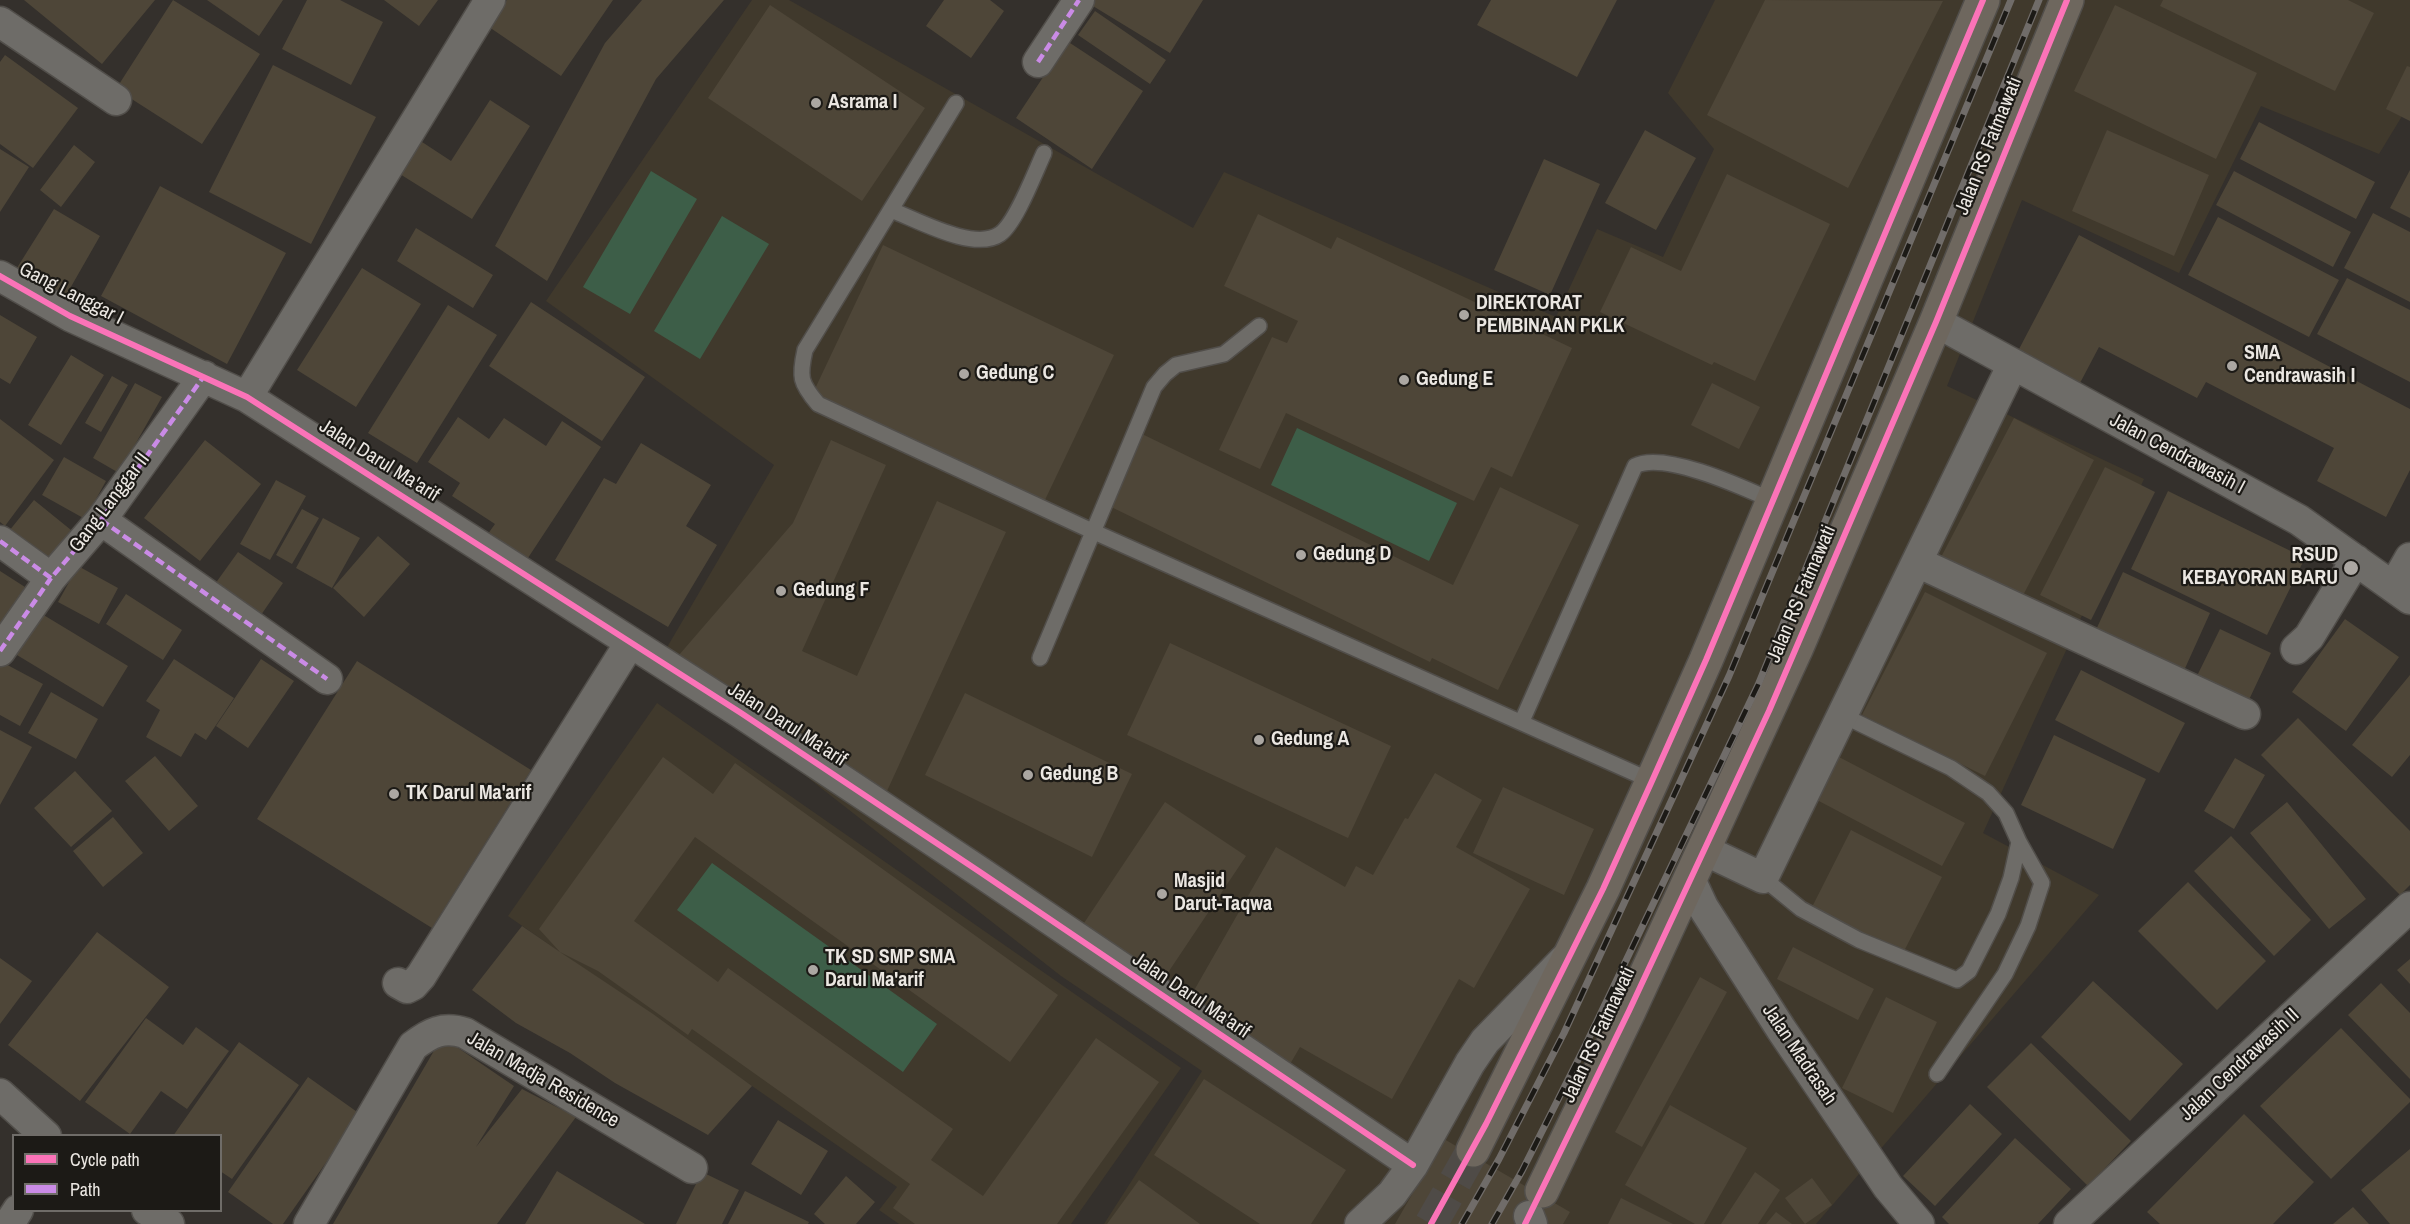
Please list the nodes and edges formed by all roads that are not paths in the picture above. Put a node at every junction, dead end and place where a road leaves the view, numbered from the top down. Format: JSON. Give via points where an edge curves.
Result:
{"nodes":[{"id":1,"x":490,"y":0,"type":"edge"},
{"id":2,"x":1080,"y":0,"type":"edge"},
{"id":3,"x":1983,"y":0,"type":"edge"},
{"id":4,"x":2067,"y":0,"type":"edge"},
{"id":5,"x":0,"y":22,"type":"edge"},
{"id":6,"x":1038,"y":62,"type":"dead end"},
{"id":7,"x":116,"y":100,"type":"dead end"},
{"id":8,"x":956,"y":104,"type":"dead end"},
{"id":9,"x":1044,"y":153,"type":"dead end"},
{"id":10,"x":891,"y":210,"type":"junction"},
{"id":11,"x":0,"y":276,"type":"edge"},
{"id":12,"x":1936,"y":322,"type":"junction"},
{"id":13,"x":1259,"y":326,"type":"dead end"},
{"id":14,"x":127,"y":340,"type":"joint"},
{"id":15,"x":2013,"y":364,"type":"junction"},
{"id":16,"x":204,"y":376,"type":"junction"},
{"id":17,"x":247,"y":397,"type":"junction"},
{"id":18,"x":1771,"y":500,"type":"junction"},
{"id":19,"x":101,"y":520,"type":"junction"},
{"id":20,"x":1092,"y":531,"type":"junction"},
{"id":21,"x":0,"y":541,"type":"edge"},
{"id":22,"x":2410,"y":558,"type":"edge"},
{"id":23,"x":2356,"y":560,"type":"junction"},
{"id":24,"x":1917,"y":562,"type":"junction"},
{"id":25,"x":51,"y":578,"type":"junction"},
{"id":26,"x":2402,"y":592,"type":"edge"},
{"id":27,"x":630,"y":643,"type":"junction"},
{"id":28,"x":2296,"y":649,"type":"dead end"},
{"id":29,"x":0,"y":651,"type":"edge"},
{"id":30,"x":1040,"y":658,"type":"dead end"},
{"id":31,"x":327,"y":680,"type":"dead end"},
{"id":32,"x":2245,"y":714,"type":"dead end"},
{"id":33,"x":1842,"y":715,"type":"junction"},
{"id":34,"x":1522,"y":721,"type":"junction"},
{"id":35,"x":1652,"y":781,"type":"junction"},
{"id":36,"x":2019,"y":842,"type":"junction"},
{"id":37,"x":1697,"y":865,"type":"junction"},
{"id":38,"x":1763,"y":878,"type":"junction"},
{"id":39,"x":2410,"y":907,"type":"edge"},
{"id":40,"x":1568,"y":956,"type":"junction"},
{"id":41,"x":398,"y":983,"type":"dead end"},
{"id":42,"x":1936,"y":1074,"type":"dead end"},
{"id":43,"x":0,"y":1094,"type":"edge"},
{"id":44,"x":44,"y":1134,"type":"edge"},
{"id":45,"x":1473,"y":1150,"type":"tunnel mouth"},
{"id":46,"x":1413,"y":1165,"type":"junction"},
{"id":47,"x":692,"y":1168,"type":"dead end"},
{"id":48,"x":1535,"y":1210,"type":"edge"},
{"id":49,"x":150,"y":1212,"type":"edge"},
{"id":50,"x":169,"y":1224,"type":"edge"},
{"id":51,"x":309,"y":1224,"type":"edge"},
{"id":52,"x":1360,"y":1224,"type":"edge"},
{"id":53,"x":1920,"y":1224,"type":"edge"},
{"id":54,"x":2069,"y":1224,"type":"edge"}],
"edges":[{"from":1,"to":17,"type":"street"},
{"from":2,"to":6,"type":"street"},
{"from":3,"to":18,"type":"main road"},
{"from":4,"to":12,"type":"main road","name":"Jalan RS Fatmawati"},
{"from":5,"to":7,"type":"street"},
{"from":8,"to":10,"type":"lane"},
{"from":9,"to":10,"type":"lane","via":[[1013,219],[1000,234],[981,241],[958,236]]},
{"from":10,"to":20,"type":"lane","via":[[806,350],[800,371],[804,388],[818,404]]},
{"from":11,"to":14,"type":"street","name":"Gang Langgar I","via":[[70,316]]},
{"from":12,"to":15,"type":"street","name":"Jalan Cendrawasih I"},
{"from":12,"to":37,"type":"main road","name":"Jalan RS Fatmawati","via":[[1824,585]]},
{"from":13,"to":20,"type":"lane","via":[[1224,354],[1176,365],[1154,387]]},
{"from":14,"to":16,"type":"street","name":"Jalan Darul Ma'arif"},
{"from":15,"to":23,"type":"street","name":"Jalan Cendrawasih I","via":[[2299,520]]},
{"from":15,"to":24,"type":"street"},
{"from":16,"to":17,"type":"street","name":"Jalan Darul Ma'arif"},
{"from":16,"to":19,"type":"street","name":"Gang Langgar II"},
{"from":17,"to":27,"type":"street","name":"Jalan Darul Ma'arif"},
{"from":18,"to":34,"type":"lane","via":[[1707,474],[1657,462],[1635,466]]},
{"from":18,"to":35,"type":"main road"},
{"from":19,"to":25,"type":"street","name":"Gang Langgar II"},
{"from":19,"to":31,"type":"street"},
{"from":20,"to":30,"type":"lane"},
{"from":20,"to":34,"type":"lane"},
{"from":21,"to":25,"type":"street"},
{"from":22,"to":26,"type":"street"},
{"from":23,"to":26,"type":"street","name":"Jalan Cendrawasih I"},
{"from":23,"to":28,"type":"street","via":[[2309,637]]},
{"from":24,"to":32,"type":"street"},
{"from":24,"to":33,"type":"street"},
{"from":25,"to":29,"type":"street","name":"Gang Langgar II"},
{"from":27,"to":41,"type":"street","via":[[421,976],[407,988]]},
{"from":27,"to":46,"type":"street","name":"Jalan Darul Ma'arif","via":[[980,872]]},
{"from":33,"to":36,"type":"lane","via":[[1951,768],[1988,794],[2006,813]]},
{"from":33,"to":38,"type":"street"},
{"from":34,"to":35,"type":"lane"},
{"from":35,"to":40,"type":"main road"},
{"from":36,"to":38,"type":"lane","via":[[1998,914],[1969,971],[1957,980],[1859,940],[1801,909]]},
{"from":36,"to":42,"type":"lane","via":[[2042,883],[2028,927],[2005,974]]},
{"from":37,"to":38,"type":"street"},
{"from":37,"to":48,"type":"main road","name":"Jalan RS Fatmawati"},
{"from":37,"to":53,"type":"street","name":"Jalan Madrasah","via":[[1703,907],[1888,1187]]},
{"from":39,"to":54,"type":"street","name":"Jalan Cendrawasih II"},
{"from":40,"to":45,"type":"main road"},
{"from":40,"to":46,"type":"street","via":[[1485,1041]]},
{"from":43,"to":44,"type":"street"},
{"from":46,"to":52,"type":"street","via":[[1392,1194]]},
{"from":47,"to":51,"type":"street","name":"Jalan Madja Residence","via":[[465,1033],[447,1029],[429,1034],[413,1046]]},
{"from":49,"to":50,"type":"street"}]}
